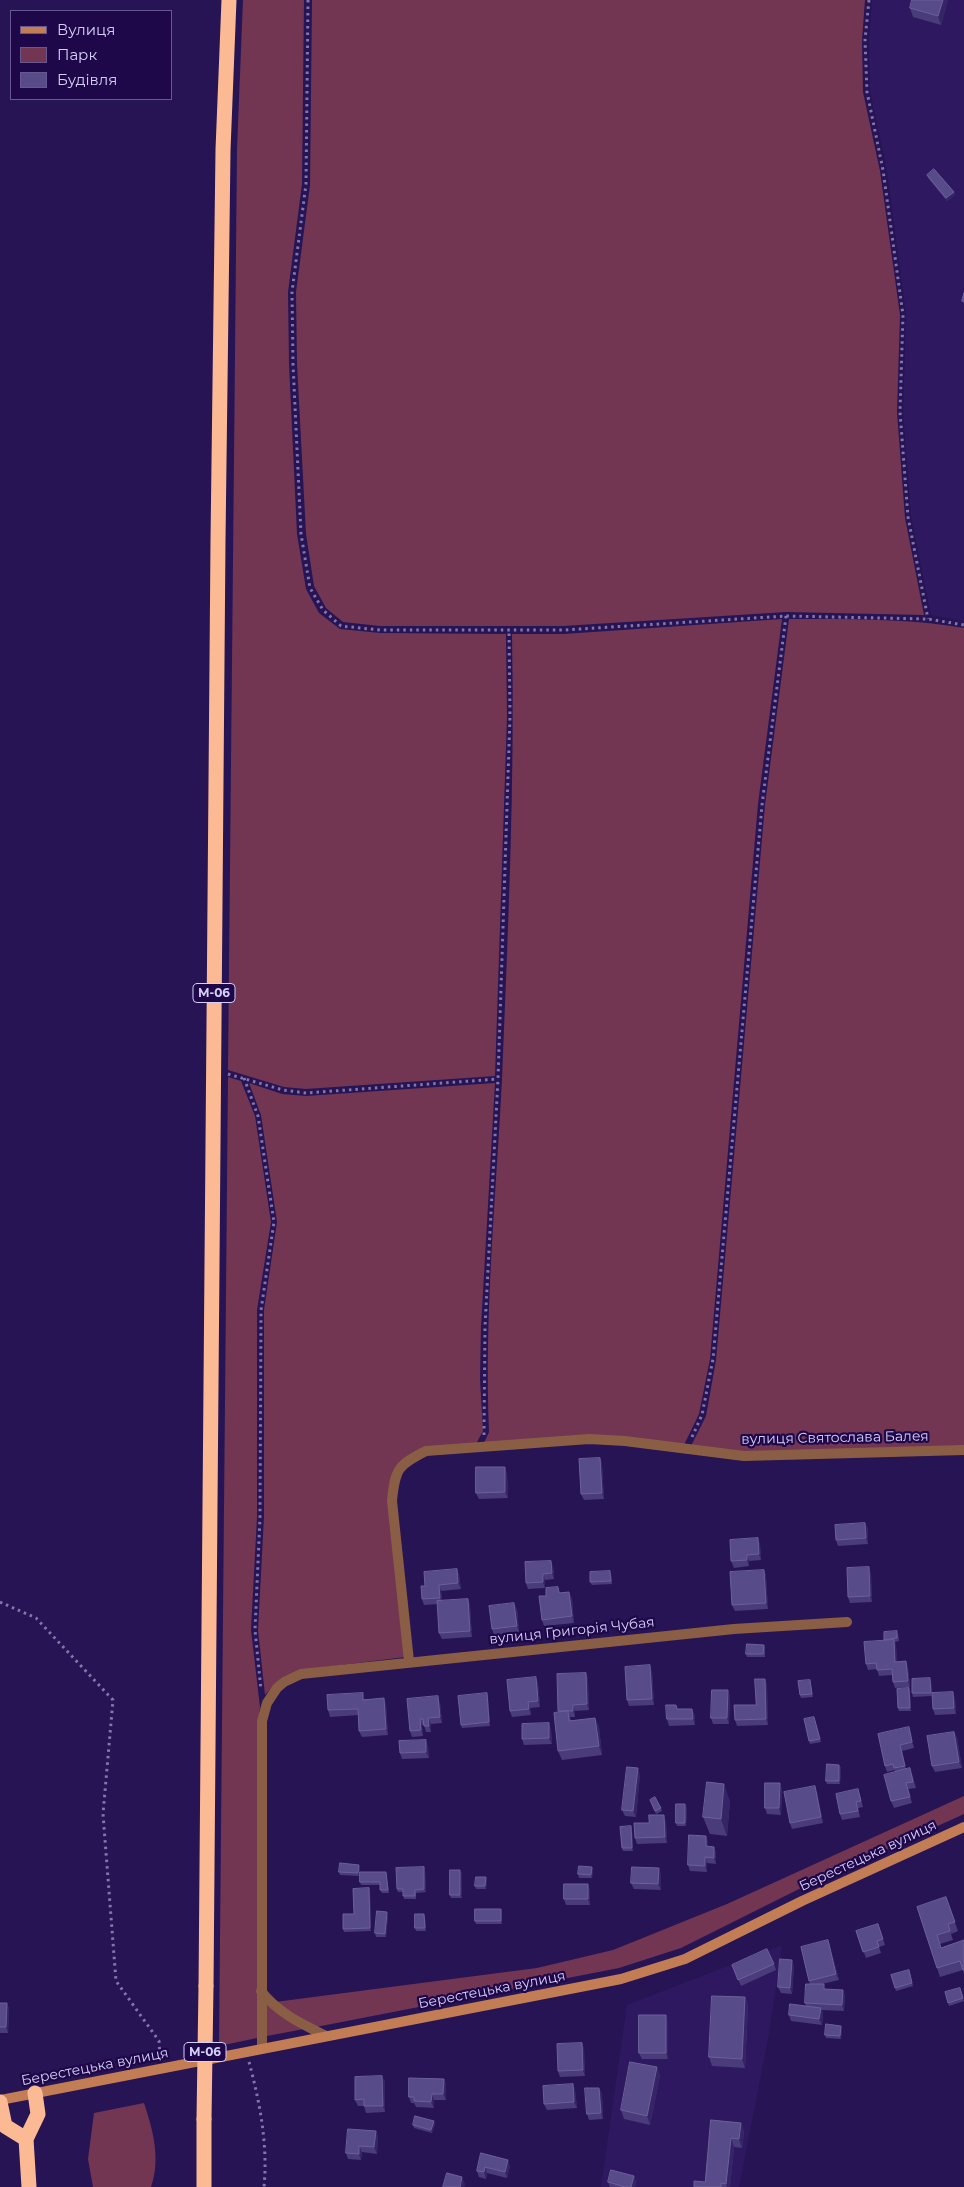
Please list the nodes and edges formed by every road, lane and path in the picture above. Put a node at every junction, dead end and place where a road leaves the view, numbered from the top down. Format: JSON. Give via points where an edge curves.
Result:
{"nodes":[{"id":1,"x":230,"y":0,"type":"edge"},
{"id":2,"x":308,"y":0,"type":"edge"},
{"id":3,"x":869,"y":0,"type":"edge"},
{"id":4,"x":786,"y":616,"type":"junction"},
{"id":5,"x":928,"y":619,"type":"junction"},
{"id":6,"x":964,"y":625,"type":"edge"},
{"id":7,"x":509,"y":631,"type":"junction"},
{"id":8,"x":213,"y":1069,"type":"junction"},
{"id":9,"x":244,"y":1078,"type":"junction"},
{"id":10,"x":498,"y":1079,"type":"junction"},
{"id":11,"x":478,"y":1447,"type":"junction"},
{"id":12,"x":686,"y":1449,"type":"junction"},
{"id":13,"x":964,"y":1450,"type":"edge"},
{"id":14,"x":0,"y":1602,"type":"edge"},
{"id":15,"x":847,"y":1622,"type":"dead end"},
{"id":16,"x":410,"y":1661,"type":"junction"},
{"id":17,"x":264,"y":1711,"type":"junction"},
{"id":18,"x":964,"y":1827,"type":"edge"},
{"id":19,"x":261,"y":1991,"type":"junction"},
{"id":20,"x":326,"y":2036,"type":"junction"},
{"id":21,"x":262,"y":2049,"type":"junction"},
{"id":22,"x":247,"y":2052,"type":"junction"},
{"id":23,"x":161,"y":2068,"type":"junction"},
{"id":24,"x":30,"y":2094,"type":"junction"},
{"id":25,"x":0,"y":2101,"type":"edge"},
{"id":26,"x":26,"y":2139,"type":"junction"},
{"id":27,"x":29,"y":2187,"type":"edge"},
{"id":28,"x":204,"y":2187,"type":"edge"},
{"id":29,"x":264,"y":2187,"type":"edge"}],
"edges":[{"from":1,"to":8,"type":"highway","number":"М-06","via":[[223,150]]},
{"from":2,"to":7,"type":"path","via":[[306,184],[292,292],[302,534],[310,588],[323,610],[341,626],[380,630]]},
{"from":3,"to":5,"type":"path","via":[[866,92],[884,170],[903,315],[900,412],[908,518]]},
{"from":4,"to":5,"type":"path"},
{"from":4,"to":7,"type":"path"},
{"from":4,"to":12,"type":"path","via":[[762,805],[713,1360],[702,1415]]},
{"from":5,"to":6,"type":"path"},
{"from":7,"to":10,"type":"path","via":[[510,716]]},
{"from":8,"to":9,"type":"path"},
{"from":8,"to":28,"type":"highway","number":"М-06","bridge":true},
{"from":9,"to":10,"type":"path","via":[[306,1093]]},
{"from":9,"to":17,"type":"path","via":[[258,1116],[274,1222],[261,1310],[260,1517],[255,1630]]},
{"from":10,"to":11,"type":"path","via":[[485,1327],[486,1432]]},
{"from":11,"to":12,"type":"street","name":"вулиця Святослава Балея","via":[[589,1439]]},
{"from":11,"to":16,"type":"street","name":"вулиця Святослава Балея","via":[[426,1451],[404,1462],[395,1478],[392,1500]]},
{"from":12,"to":13,"type":"street","name":"вулиця Святослава Балея","via":[[744,1456]]},
{"from":14,"to":23,"type":"path","via":[[36,1618],[113,1700],[103,1814],[116,1981],[159,2041]]},
{"from":15,"to":16,"type":"street","name":"вулиця Григорія Чубая","via":[[734,1629]]},
{"from":16,"to":17,"type":"street","name":"вулиця Григорія Чубая","via":[[301,1674],[276,1688]]},
{"from":17,"to":19,"type":"street"},
{"from":18,"to":20,"type":"main road","name":"Берестецька вулиця","via":[[802,1901],[686,1959],[622,1979]]},
{"from":19,"to":20,"type":"street","via":[[272,2005]]},
{"from":19,"to":21,"type":"street"},
{"from":20,"to":21,"type":"main road","name":"Берестецька вулиця"},
{"from":21,"to":22,"type":"main road","name":"Берестецька вулиця"},
{"from":22,"to":23,"type":"main road","name":"Берестецька вулиця"},
{"from":22,"to":29,"type":"path","via":[[261,2104],[266,2169]]},
{"from":23,"to":24,"type":"main road","name":"Берестецька вулиця"},
{"from":24,"to":25,"type":"main road","name":"Берестецька вулиця"},
{"from":24,"to":26,"type":"highway","via":[[38,2114]]},
{"from":25,"to":26,"type":"highway","via":[[5,2126]]},
{"from":26,"to":27,"type":"highway"}]}
